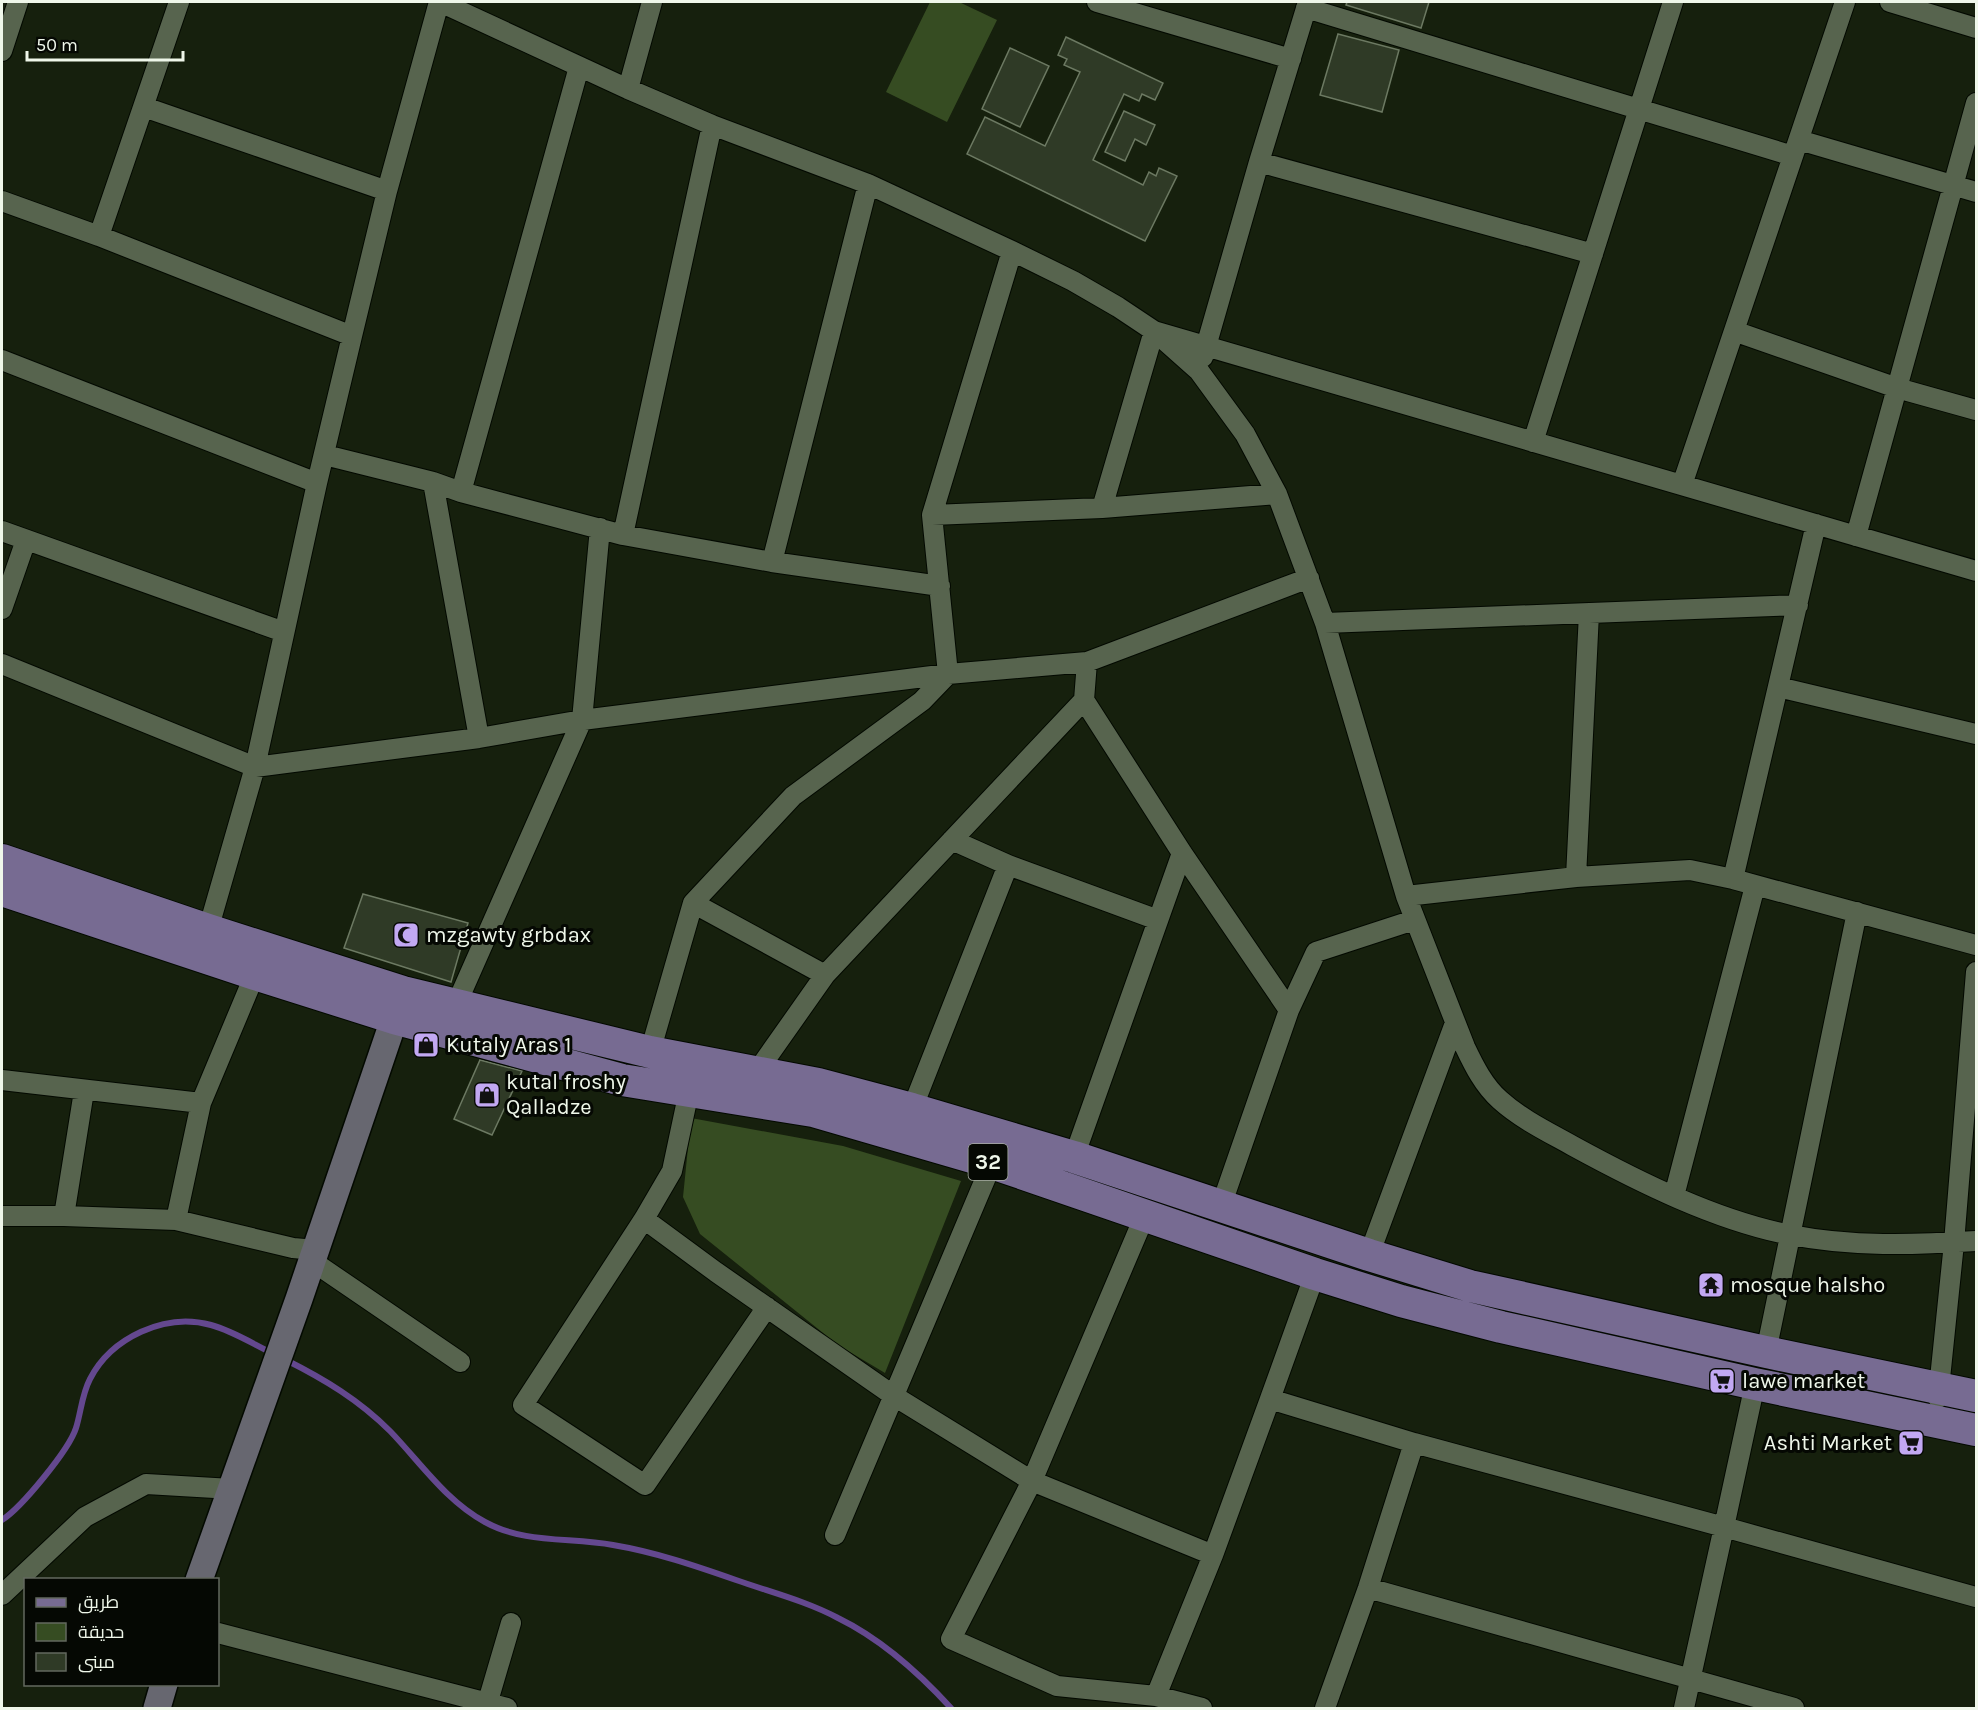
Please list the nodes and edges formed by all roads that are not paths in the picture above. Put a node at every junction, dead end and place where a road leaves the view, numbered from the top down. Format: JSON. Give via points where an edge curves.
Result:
{"nodes":[{"id":1,"x":18,"y":2,"type":"edge"},
{"id":2,"x":179,"y":2,"type":"edge"},
{"id":3,"x":440,"y":2,"type":"edge"},
{"id":4,"x":652,"y":2,"type":"edge"},
{"id":5,"x":1097,"y":2,"type":"edge"},
{"id":6,"x":1673,"y":2,"type":"edge"},
{"id":7,"x":1845,"y":2,"type":"edge"},
{"id":8,"x":1890,"y":2,"type":"edge"},
{"id":9,"x":1307,"y":5,"type":"edge"},
{"id":10,"x":1140,"y":7,"type":"edge"},
{"id":11,"x":1977,"y":28,"type":"edge"},
{"id":12,"x":2,"y":51,"type":"edge"},
{"id":13,"x":1291,"y":59,"type":"junction"},
{"id":14,"x":579,"y":67,"type":"junction"},
{"id":15,"x":628,"y":89,"type":"junction"},
{"id":16,"x":1977,"y":103,"type":"edge"},
{"id":17,"x":144,"y":107,"type":"junction"},
{"id":18,"x":1639,"y":109,"type":"junction"},
{"id":19,"x":712,"y":125,"type":"junction"},
{"id":20,"x":1796,"y":148,"type":"junction"},
{"id":21,"x":1259,"y":162,"type":"junction"},
{"id":22,"x":868,"y":184,"type":"junction"},
{"id":23,"x":1953,"y":185,"type":"junction"},
{"id":24,"x":387,"y":191,"type":"junction"},
{"id":25,"x":1977,"y":192,"type":"edge"},
{"id":26,"x":2,"y":201,"type":"edge"},
{"id":27,"x":99,"y":236,"type":"junction"},
{"id":28,"x":1012,"y":251,"type":"junction"},
{"id":29,"x":1593,"y":254,"type":"junction"},
{"id":30,"x":1154,"y":331,"type":"junction"},
{"id":31,"x":1734,"y":331,"type":"junction"},
{"id":32,"x":352,"y":336,"type":"junction"},
{"id":33,"x":1206,"y":346,"type":"junction"},
{"id":34,"x":2,"y":360,"type":"edge"},
{"id":35,"x":1199,"y":371,"type":"junction"},
{"id":36,"x":1897,"y":388,"type":"junction"},
{"id":37,"x":1977,"y":410,"type":"edge"},
{"id":38,"x":1533,"y":442,"type":"junction"},
{"id":39,"x":325,"y":455,"type":"junction"},
{"id":40,"x":433,"y":482,"type":"junction"},
{"id":41,"x":317,"y":483,"type":"junction"},
{"id":42,"x":1682,"y":485,"type":"junction"},
{"id":43,"x":461,"y":492,"type":"junction"},
{"id":44,"x":1277,"y":494,"type":"junction"},
{"id":45,"x":1102,"y":508,"type":"junction"},
{"id":46,"x":932,"y":515,"type":"junction"},
{"id":47,"x":1816,"y":524,"type":"junction"},
{"id":48,"x":600,"y":528,"type":"junction"},
{"id":49,"x":2,"y":531,"type":"edge"},
{"id":50,"x":623,"y":535,"type":"junction"},
{"id":51,"x":1856,"y":536,"type":"junction"},
{"id":52,"x":26,"y":540,"type":"junction"},
{"id":53,"x":772,"y":561,"type":"junction"},
{"id":54,"x":1977,"y":571,"type":"edge"},
{"id":55,"x":1309,"y":578,"type":"junction"},
{"id":56,"x":939,"y":586,"type":"junction"},
{"id":57,"x":1798,"y":605,"type":"junction"},
{"id":58,"x":2,"y":609,"type":"edge"},
{"id":59,"x":1589,"y":613,"type":"junction"},
{"id":60,"x":1325,"y":623,"type":"junction"},
{"id":61,"x":284,"y":632,"type":"junction"},
{"id":62,"x":1087,"y":662,"type":"junction"},
{"id":63,"x":2,"y":664,"type":"edge"},
{"id":64,"x":948,"y":675,"type":"junction"},
{"id":65,"x":1778,"y":687,"type":"junction"},
{"id":66,"x":1084,"y":700,"type":"junction"},
{"id":67,"x":582,"y":720,"type":"junction"},
{"id":68,"x":1977,"y":734,"type":"edge"},
{"id":69,"x":479,"y":738,"type":"junction"},
{"id":70,"x":255,"y":767,"type":"junction"},
{"id":71,"x":952,"y":840,"type":"junction"},
{"id":72,"x":1182,"y":853,"type":"junction"},
{"id":73,"x":2,"y":860,"type":"edge"},
{"id":74,"x":1008,"y":865,"type":"junction"},
{"id":75,"x":1576,"y":877,"type":"junction"},
{"id":76,"x":1733,"y":879,"type":"junction"},
{"id":77,"x":1755,"y":886,"type":"junction"},
{"id":78,"x":2,"y":890,"type":"edge"},
{"id":79,"x":1406,"y":896,"type":"junction"},
{"id":80,"x":693,"y":903,"type":"junction"},
{"id":81,"x":1857,"y":912,"type":"junction"},
{"id":82,"x":1158,"y":920,"type":"junction"},
{"id":83,"x":1414,"y":920,"type":"junction"},
{"id":84,"x":208,"y":930,"type":"junction"},
{"id":85,"x":1977,"y":945,"type":"edge"},
{"id":86,"x":1977,"y":972,"type":"edge"},
{"id":87,"x":255,"y":974,"type":"junction"},
{"id":88,"x":825,"y":975,"type":"junction"},
{"id":89,"x":399,"y":1005,"type":"junction"},
{"id":90,"x":456,"y":1005,"type":"junction"},
{"id":91,"x":1289,"y":1010,"type":"junction"},
{"id":92,"x":1455,"y":1023,"type":"junction"},
{"id":93,"x":650,"y":1052,"type":"junction"},
{"id":94,"x":756,"y":1073,"type":"junction"},
{"id":95,"x":2,"y":1080,"type":"edge"},
{"id":96,"x":84,"y":1090,"type":"junction"},
{"id":97,"x":689,"y":1092,"type":"junction"},
{"id":98,"x":201,"y":1103,"type":"junction"},
{"id":99,"x":912,"y":1108,"type":"junction"},
{"id":100,"x":1074,"y":1157,"type":"junction"},
{"id":101,"x":992,"y":1163,"type":"junction"},
{"id":102,"x":1674,"y":1196,"type":"junction"},
{"id":103,"x":1221,"y":1206,"type":"junction"},
{"id":104,"x":1145,"y":1215,"type":"junction"},
{"id":105,"x":2,"y":1216,"type":"edge"},
{"id":106,"x":64,"y":1216,"type":"junction"},
{"id":107,"x":644,"y":1219,"type":"junction"},
{"id":108,"x":176,"y":1220,"type":"junction"},
{"id":109,"x":1790,"y":1235,"type":"junction"},
{"id":110,"x":1977,"y":1241,"type":"edge"},
{"id":111,"x":1954,"y":1243,"type":"junction"},
{"id":112,"x":1369,"y":1255,"type":"junction"},
{"id":113,"x":314,"y":1256,"type":"junction"},
{"id":114,"x":1315,"y":1274,"type":"junction"},
{"id":115,"x":766,"y":1307,"type":"junction"},
{"id":116,"x":1766,"y":1352,"type":"junction"},
{"id":117,"x":460,"y":1362,"type":"dead end"},
{"id":118,"x":1755,"y":1384,"type":"junction"},
{"id":119,"x":1940,"y":1389,"type":"junction"},
{"id":120,"x":894,"y":1396,"type":"junction"},
{"id":121,"x":1977,"y":1396,"type":"edge"},
{"id":122,"x":1270,"y":1399,"type":"junction"},
{"id":123,"x":1933,"y":1421,"type":"junction"},
{"id":124,"x":1977,"y":1430,"type":"edge"},
{"id":125,"x":1414,"y":1443,"type":"junction"},
{"id":126,"x":1032,"y":1481,"type":"junction"},
{"id":127,"x":232,"y":1489,"type":"junction"},
{"id":128,"x":1724,"y":1527,"type":"junction"},
{"id":129,"x":835,"y":1535,"type":"dead end"},
{"id":130,"x":1213,"y":1555,"type":"junction"},
{"id":131,"x":200,"y":1578,"type":"edge"},
{"id":132,"x":1368,"y":1588,"type":"junction"},
{"id":133,"x":2,"y":1594,"type":"edge"},
{"id":134,"x":1977,"y":1597,"type":"edge"},
{"id":135,"x":511,"y":1623,"type":"dead end"},
{"id":136,"x":219,"y":1633,"type":"edge"},
{"id":137,"x":1691,"y":1679,"type":"junction"},
{"id":138,"x":163,"y":1686,"type":"edge"},
{"id":139,"x":1156,"y":1696,"type":"junction"},
{"id":140,"x":494,"y":1707,"type":"edge"},
{"id":141,"x":157,"y":1708,"type":"edge"},
{"id":142,"x":1202,"y":1708,"type":"edge"},
{"id":143,"x":1325,"y":1708,"type":"edge"},
{"id":144,"x":1684,"y":1708,"type":"edge"},
{"id":145,"x":1794,"y":1708,"type":"edge"}],
"edges":[{"from":1,"to":12,"type":"street"},
{"from":2,"to":17,"type":"street"},
{"from":3,"to":14,"type":"street"},
{"from":3,"to":24,"type":"street"},
{"from":4,"to":15,"type":"street"},
{"from":5,"to":10,"type":"street"},
{"from":6,"to":18,"type":"street"},
{"from":7,"to":20,"type":"street"},
{"from":8,"to":11,"type":"street"},
{"from":9,"to":13,"type":"street"},
{"from":9,"to":18,"type":"street"},
{"from":10,"to":13,"type":"street"},
{"from":13,"to":21,"type":"street"},
{"from":14,"to":15,"type":"street"},
{"from":14,"to":43,"type":"street"},
{"from":15,"to":19,"type":"street"},
{"from":16,"to":23,"type":"street"},
{"from":17,"to":24,"type":"street"},
{"from":17,"to":27,"type":"street"},
{"from":18,"to":20,"type":"street"},
{"from":18,"to":29,"type":"street"},
{"from":19,"to":22,"type":"street"},
{"from":19,"to":50,"type":"street"},
{"from":20,"to":23,"type":"street"},
{"from":20,"to":31,"type":"street"},
{"from":21,"to":29,"type":"street"},
{"from":21,"to":33,"type":"street"},
{"from":22,"to":28,"type":"street"},
{"from":22,"to":53,"type":"street"},
{"from":23,"to":25,"type":"street"},
{"from":23,"to":36,"type":"street"},
{"from":24,"to":32,"type":"street"},
{"from":26,"to":27,"type":"street"},
{"from":27,"to":32,"type":"street"},
{"from":28,"to":30,"type":"street","via":[[1073,281]]},
{"from":28,"to":46,"type":"street"},
{"from":29,"to":38,"type":"street"},
{"from":30,"to":33,"type":"street"},
{"from":30,"to":35,"type":"street"},
{"from":30,"to":45,"type":"street"},
{"from":31,"to":36,"type":"street"},
{"from":31,"to":42,"type":"street"},
{"from":32,"to":39,"type":"street"},
{"from":33,"to":35,"type":"street"},
{"from":33,"to":38,"type":"street"},
{"from":34,"to":41,"type":"street"},
{"from":35,"to":44,"type":"street","via":[[1245,434]]},
{"from":36,"to":37,"type":"street"},
{"from":36,"to":51,"type":"street"},
{"from":38,"to":42,"type":"street"},
{"from":39,"to":40,"type":"street"},
{"from":39,"to":41,"type":"street"},
{"from":40,"to":43,"type":"street"},
{"from":40,"to":69,"type":"street"},
{"from":41,"to":61,"type":"street"},
{"from":42,"to":47,"type":"street"},
{"from":43,"to":48,"type":"street"},
{"from":44,"to":45,"type":"street"},
{"from":44,"to":55,"type":"street"},
{"from":45,"to":46,"type":"street"},
{"from":46,"to":56,"type":"street"},
{"from":47,"to":51,"type":"street"},
{"from":47,"to":57,"type":"street"},
{"from":48,"to":50,"type":"street"},
{"from":48,"to":67,"type":"street"},
{"from":49,"to":52,"type":"street"},
{"from":50,"to":53,"type":"street"},
{"from":51,"to":54,"type":"street"},
{"from":52,"to":58,"type":"street"},
{"from":52,"to":61,"type":"street"},
{"from":53,"to":56,"type":"street"},
{"from":55,"to":60,"type":"street"},
{"from":55,"to":62,"type":"street"},
{"from":56,"to":64,"type":"street"},
{"from":57,"to":59,"type":"street"},
{"from":57,"to":65,"type":"street"},
{"from":59,"to":60,"type":"street"},
{"from":59,"to":75,"type":"street"},
{"from":60,"to":79,"type":"street"},
{"from":61,"to":70,"type":"street"},
{"from":62,"to":64,"type":"street"},
{"from":62,"to":66,"type":"street"},
{"from":63,"to":70,"type":"street"},
{"from":64,"to":67,"type":"street"},
{"from":64,"to":80,"type":"street","via":[[922,701],[793,796]]},
{"from":65,"to":68,"type":"street"},
{"from":65,"to":76,"type":"street"},
{"from":66,"to":71,"type":"street"},
{"from":66,"to":72,"type":"street"},
{"from":67,"to":69,"type":"street"},
{"from":67,"to":90,"type":"street"},
{"from":69,"to":70,"type":"street"},
{"from":70,"to":84,"type":"street"},
{"from":71,"to":74,"type":"street"},
{"from":71,"to":88,"type":"street"},
{"from":72,"to":82,"type":"street"},
{"from":72,"to":91,"type":"street"},
{"from":73,"to":84,"type":"main road","number":"32"},
{"from":74,"to":82,"type":"street"},
{"from":74,"to":99,"type":"street"},
{"from":75,"to":76,"type":"street","via":[[1690,870]]},
{"from":75,"to":79,"type":"street"},
{"from":76,"to":77,"type":"street"},
{"from":77,"to":81,"type":"street"},
{"from":77,"to":102,"type":"street"},
{"from":78,"to":87,"type":"main road","number":"32"},
{"from":79,"to":83,"type":"street"},
{"from":80,"to":88,"type":"street"},
{"from":80,"to":93,"type":"street"},
{"from":81,"to":85,"type":"street"},
{"from":81,"to":109,"type":"street"},
{"from":82,"to":100,"type":"street"},
{"from":83,"to":91,"type":"street","via":[[1316,952]]},
{"from":83,"to":92,"type":"street"},
{"from":84,"to":89,"type":"main road","number":"32"},
{"from":86,"to":111,"type":"street"},
{"from":87,"to":89,"type":"main road","number":"32"},
{"from":87,"to":98,"type":"street"},
{"from":88,"to":94,"type":"street"},
{"from":89,"to":90,"type":"main road","number":"32"},
{"from":89,"to":97,"type":"main road","number":"32","via":[[622,1080]]},
{"from":89,"to":113,"type":"street"},
{"from":90,"to":93,"type":"main road","number":"32"},
{"from":91,"to":103,"type":"street"},
{"from":92,"to":102,"type":"street","via":[[1474,1067],[1499,1099],[1515,1112]]},
{"from":92,"to":112,"type":"street"},
{"from":93,"to":94,"type":"main road","number":"32"},
{"from":94,"to":99,"type":"main road","number":"32"},
{"from":95,"to":96,"type":"street"},
{"from":96,"to":98,"type":"street"},
{"from":96,"to":106,"type":"street"},
{"from":97,"to":101,"type":"main road","number":"32","via":[[813,1111]]},
{"from":97,"to":107,"type":"street","via":[[672,1171]]},
{"from":98,"to":108,"type":"street"},
{"from":99,"to":100,"type":"main road","number":"32"},
{"from":100,"to":103,"type":"main road","number":"32"},
{"from":101,"to":104,"type":"main road","number":"32"},
{"from":101,"to":120,"type":"street"},
{"from":102,"to":109,"type":"street"},
{"from":103,"to":112,"type":"main road","number":"32"},
{"from":104,"to":114,"type":"main road","number":"32"},
{"from":104,"to":126,"type":"street"},
{"from":105,"to":106,"type":"street"},
{"from":106,"to":108,"type":"street"},
{"from":107,"to":115,"type":"street"},
{"from":107,"to":115,"type":"street","via":[[523,1405],[645,1485]]},
{"from":108,"to":113,"type":"street"},
{"from":109,"to":111,"type":"street","via":[[1869,1244]]},
{"from":109,"to":116,"type":"street"},
{"from":110,"to":111,"type":"street"},
{"from":111,"to":119,"type":"street"},
{"from":112,"to":116,"type":"main road","number":"32","via":[[1470,1286]]},
{"from":113,"to":117,"type":"street"},
{"from":113,"to":127,"type":"street"},
{"from":114,"to":118,"type":"main road","number":"32","via":[[1501,1327]]},
{"from":114,"to":122,"type":"street"},
{"from":115,"to":120,"type":"street"},
{"from":116,"to":119,"type":"main road","number":"32"},
{"from":118,"to":123,"type":"main road","number":"32"},
{"from":118,"to":128,"type":"street"},
{"from":119,"to":121,"type":"main road","number":"32"},
{"from":119,"to":123,"type":"street"},
{"from":120,"to":126,"type":"street"},
{"from":120,"to":129,"type":"street"},
{"from":122,"to":125,"type":"street"},
{"from":122,"to":130,"type":"street"},
{"from":123,"to":124,"type":"main road","number":"32"},
{"from":125,"to":128,"type":"street"},
{"from":125,"to":132,"type":"street"},
{"from":126,"to":130,"type":"street"},
{"from":126,"to":139,"type":"street","via":[[951,1639],[1057,1686]]},
{"from":127,"to":131,"type":"street"},
{"from":127,"to":133,"type":"street","via":[[146,1484],[85,1517]]},
{"from":128,"to":134,"type":"street"},
{"from":128,"to":137,"type":"street"},
{"from":130,"to":139,"type":"street"},
{"from":132,"to":137,"type":"street"},
{"from":132,"to":143,"type":"street"},
{"from":135,"to":140,"type":"street"},
{"from":136,"to":140,"type":"street"},
{"from":137,"to":144,"type":"street"},
{"from":137,"to":145,"type":"street"},
{"from":138,"to":141,"type":"street"},
{"from":139,"to":142,"type":"street"}]}
